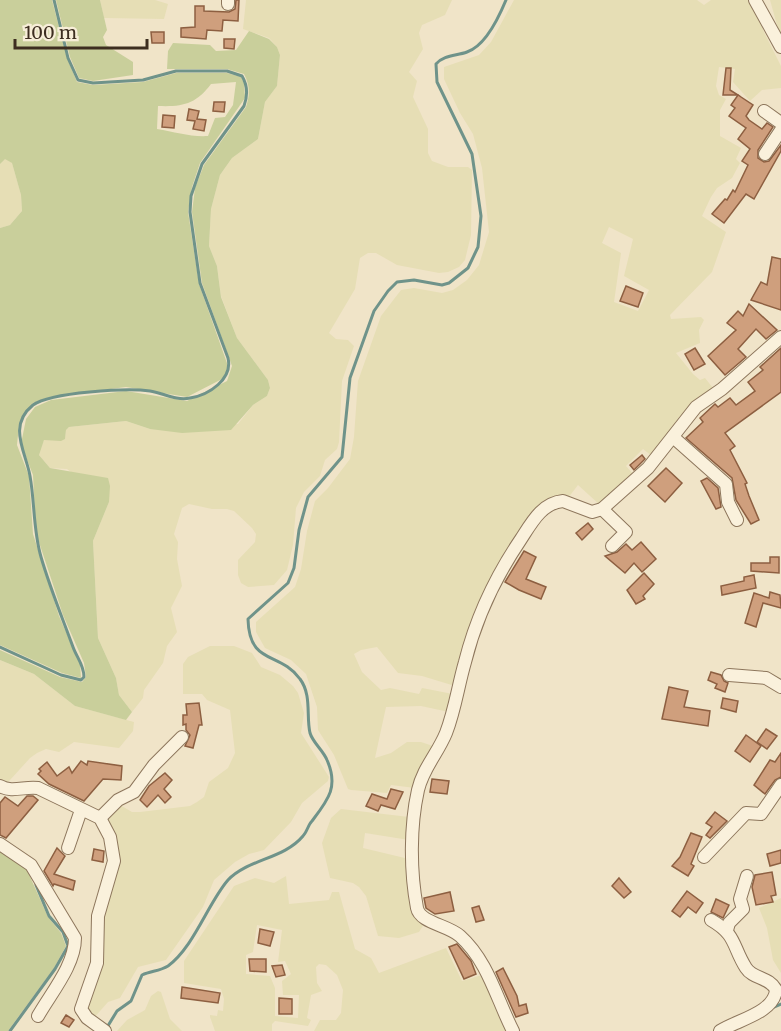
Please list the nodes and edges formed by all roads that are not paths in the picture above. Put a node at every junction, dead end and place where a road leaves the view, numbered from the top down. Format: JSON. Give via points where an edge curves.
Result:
{"nodes":[{"id":1,"x":755,"y":0,"type":"edge"},
{"id":2,"x":781,"y":47,"type":"edge"},
{"id":3,"x":764,"y":111,"type":"dead end"},
{"id":4,"x":781,"y":123,"type":"edge"},
{"id":5,"x":781,"y":130,"type":"edge"},
{"id":6,"x":765,"y":154,"type":"dead end"},
{"id":7,"x":781,"y":337,"type":"edge"},
{"id":8,"x":673,"y":437,"type":"junction"},
{"id":9,"x":602,"y":509,"type":"junction"},
{"id":10,"x":737,"y":520,"type":"dead end"},
{"id":11,"x":612,"y":546,"type":"dead end"},
{"id":12,"x":729,"y":675,"type":"dead end"},
{"id":13,"x":781,"y":687,"type":"edge"},
{"id":14,"x":182,"y":737,"type":"dead end"},
{"id":15,"x":781,"y":785,"type":"edge"},
{"id":16,"x":0,"y":786,"type":"edge"},
{"id":17,"x":81,"y":810,"type":"junction"},
{"id":18,"x":100,"y":818,"type":"junction"},
{"id":19,"x":0,"y":844,"type":"edge"},
{"id":20,"x":68,"y":848,"type":"dead end"},
{"id":21,"x":704,"y":857,"type":"dead end"},
{"id":22,"x":747,"y":876,"type":"dead end"},
{"id":23,"x":711,"y":920,"type":"dead end"},
{"id":24,"x":727,"y":930,"type":"junction"},
{"id":25,"x":38,"y":1016,"type":"dead end"},
{"id":26,"x":105,"y":1031,"type":"edge"},
{"id":27,"x":513,"y":1031,"type":"edge"},
{"id":28,"x":720,"y":1031,"type":"edge"}],
"edges":[{"from":1,"to":2,"type":"street"},
{"from":3,"to":4,"type":"street"},
{"from":5,"to":6,"type":"street"},
{"from":7,"to":8,"type":"street","via":[[696,407]]},
{"from":8,"to":9,"type":"street","via":[[648,468]]},
{"from":8,"to":10,"type":"street","via":[[726,484],[728,502]]},
{"from":9,"to":11,"type":"street","via":[[626,532]]},
{"from":9,"to":27,"type":"street","via":[[592,512],[563,501],[551,504],[535,517],[489,594],[465,660],[445,736],[418,788],[413,819],[419,914],[425,920],[448,927],[472,950],[500,998]]},
{"from":12,"to":13,"type":"street","via":[[766,678]]},
{"from":14,"to":18,"type":"street","via":[[134,792]]},
{"from":15,"to":21,"type":"street","via":[[761,814],[746,813]]},
{"from":16,"to":17,"type":"street","via":[[8,790],[38,788]]},
{"from":17,"to":18,"type":"street"},
{"from":17,"to":20,"type":"street"},
{"from":18,"to":26,"type":"street","via":[[110,837],[114,861],[98,916],[97,963],[81,1009]]},
{"from":19,"to":25,"type":"street","via":[[31,865],[75,938],[69,962]]},
{"from":22,"to":24,"type":"street","via":[[740,899],[743,909]]},
{"from":23,"to":24,"type":"street"},
{"from":24,"to":28,"type":"street","via":[[747,969],[774,986],[776,994],[759,1012]]}]}
